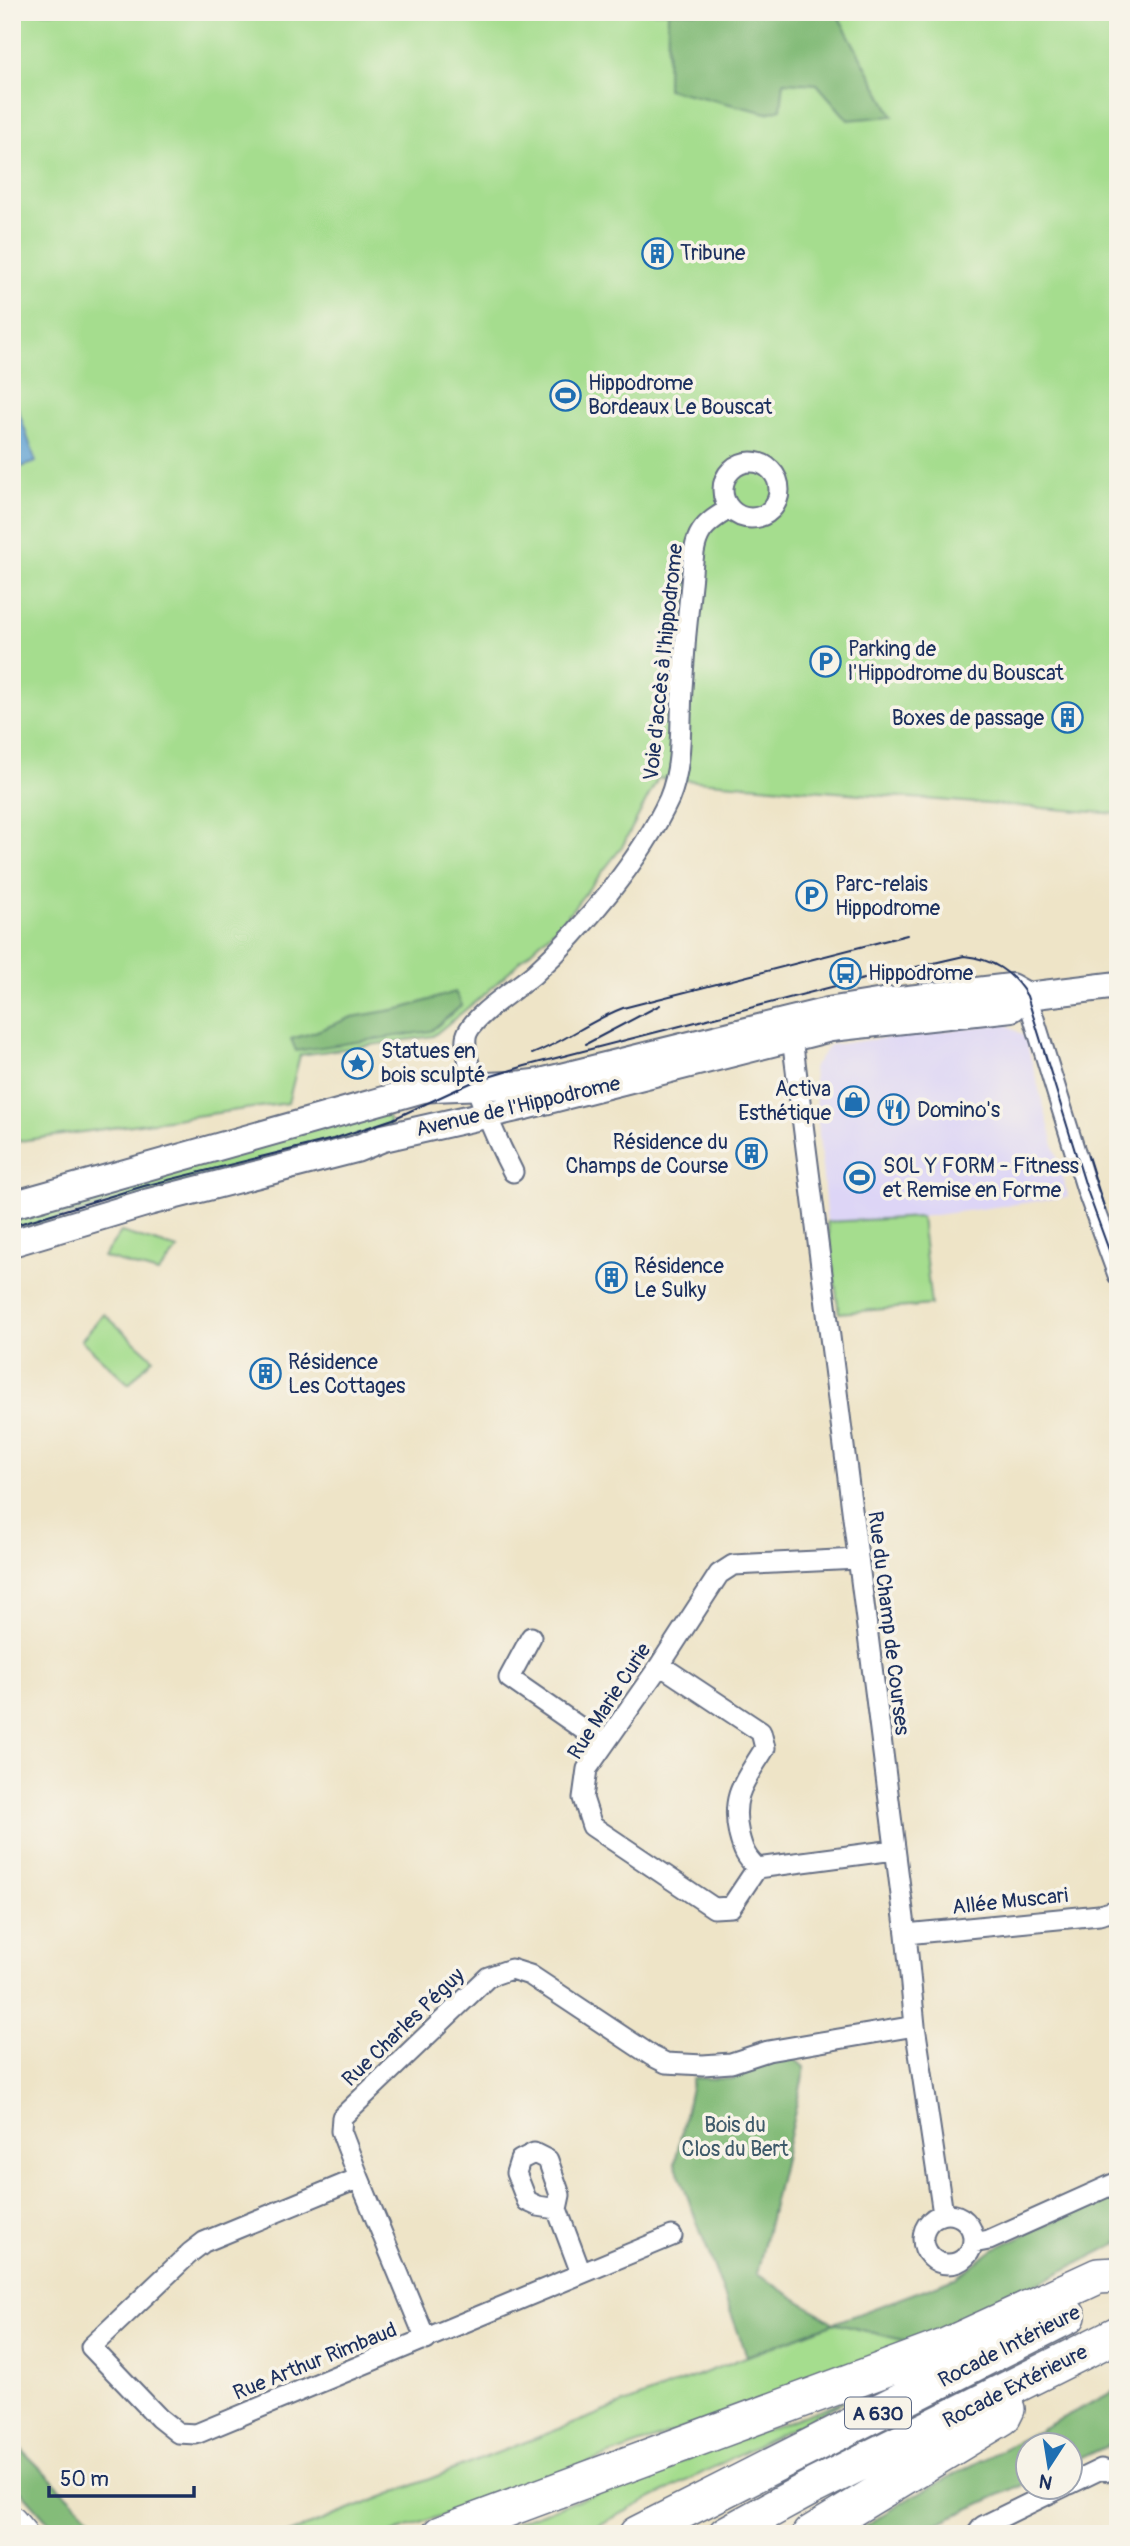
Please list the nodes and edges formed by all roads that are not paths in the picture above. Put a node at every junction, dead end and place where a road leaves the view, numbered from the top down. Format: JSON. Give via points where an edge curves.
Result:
{"nodes":[{"id":1,"x":729,"y":509,"type":"dead end"},
{"id":2,"x":1118,"y":985,"type":"edge"},
{"id":3,"x":1027,"y":996,"type":"junction"},
{"id":4,"x":856,"y":1006,"type":"junction"},
{"id":5,"x":766,"y":1025,"type":"junction"},
{"id":6,"x":792,"y":1038,"type":"junction"},
{"id":7,"x":477,"y":1087,"type":"junction"},
{"id":8,"x":488,"y":1114,"type":"junction"},
{"id":9,"x":513,"y":1172,"type":"dead end"},
{"id":10,"x":12,"y":1205,"type":"edge"},
{"id":11,"x":12,"y":1243,"type":"edge"},
{"id":12,"x":1118,"y":1275,"type":"edge"},
{"id":13,"x":858,"y":1559,"type":"junction"},
{"id":14,"x":531,"y":1637,"type":"dead end"},
{"id":15,"x":660,"y":1665,"type":"junction"},
{"id":16,"x":604,"y":1744,"type":"junction"},
{"id":17,"x":894,"y":1850,"type":"junction"},
{"id":18,"x":757,"y":1868,"type":"junction"},
{"id":19,"x":1118,"y":1910,"type":"edge"},
{"id":20,"x":906,"y":1934,"type":"junction"},
{"id":21,"x":915,"y":2026,"type":"junction"},
{"id":22,"x":359,"y":2178,"type":"junction"},
{"id":23,"x":1118,"y":2182,"type":"edge"},
{"id":24,"x":557,"y":2209,"type":"dead end"},
{"id":25,"x":943,"y":2214,"type":"junction"},
{"id":26,"x":672,"y":2236,"type":"dead end"},
{"id":27,"x":973,"y":2243,"type":"junction"},
{"id":28,"x":581,"y":2273,"type":"junction"},
{"id":29,"x":1118,"y":2275,"type":"edge"},
{"id":30,"x":1118,"y":2291,"type":"edge"},
{"id":31,"x":1118,"y":2334,"type":"edge"},
{"id":32,"x":426,"y":2340,"type":"junction"},
{"id":33,"x":1023,"y":2382,"type":"junction"},
{"id":34,"x":1118,"y":2473,"type":"edge"},
{"id":35,"x":1084,"y":2477,"type":"edge"},
{"id":36,"x":1038,"y":2500,"type":"edge"},
{"id":37,"x":12,"y":2522,"type":"edge"},
{"id":38,"x":22,"y":2534,"type":"edge"},
{"id":39,"x":440,"y":2534,"type":"edge"},
{"id":40,"x":636,"y":2534,"type":"edge"},
{"id":41,"x":726,"y":2534,"type":"edge"},
{"id":42,"x":810,"y":2534,"type":"edge"},
{"id":43,"x":977,"y":2534,"type":"edge"}],
"edges":[{"from":1,"to":7,"type":"street","name":"Voie d'accès à l'hippodrome","via":[[700,532],[695,552],[680,738],[669,799],[617,880],[548,960],[468,1031],[467,1054]]},
{"from":2,"to":3,"type":"street","name":"Avenue de l'Hippodrome"},
{"from":3,"to":4,"type":"street","name":"Avenue de l'Hippodrome","via":[[1011,987]]},
{"from":3,"to":6,"type":"street","name":"Avenue de l'Hippodrome","via":[[1012,1008],[831,1028]]},
{"from":3,"to":12,"type":"street"},
{"from":4,"to":5,"type":"street","name":"Avenue de l'Hippodrome"},
{"from":4,"to":6,"type":"street","via":[[797,1028]]},
{"from":5,"to":6,"type":"street"},
{"from":5,"to":7,"type":"street","name":"Avenue de l'Hippodrome","via":[[561,1078],[520,1086]]},
{"from":6,"to":8,"type":"street","name":"Avenue de l'Hippodrome"},
{"from":6,"to":13,"type":"street","name":"Rue du Champ de Courses"},
{"from":7,"to":8,"type":"street"},
{"from":7,"to":10,"type":"street","name":"Avenue de l'Hippodrome","via":[[423,1089]]},
{"from":8,"to":9,"type":"street"},
{"from":8,"to":11,"type":"street","name":"Avenue de l'Hippodrome","via":[[149,1202]]},
{"from":13,"to":15,"type":"street","name":"Rue Marie Curie","via":[[733,1565],[719,1573]]},
{"from":13,"to":17,"type":"street","name":"Rue du Champ de Courses"},
{"from":14,"to":16,"type":"street","via":[[509,1678]]},
{"from":15,"to":16,"type":"street","name":"Rue Marie Curie"},
{"from":15,"to":18,"type":"street","via":[[761,1732],[765,1748],[740,1791],[735,1815],[744,1856]]},
{"from":16,"to":18,"type":"street","name":"Rue Marie Curie","via":[[587,1769],[583,1798],[592,1826],[714,1908],[731,1907]]},
{"from":17,"to":18,"type":"street"},
{"from":17,"to":20,"type":"street","name":"Rue du Champ de Courses"},
{"from":19,"to":20,"type":"street","name":"Allée Muscari"},
{"from":20,"to":21,"type":"street","name":"Rue du Champ de Courses"},
{"from":21,"to":22,"type":"street","name":"Rue Charles Péguy","via":[[768,2051],[731,2063],[666,2063],[530,1975],[511,1969],[488,1977],[342,2117],[341,2131]]},
{"from":21,"to":25,"type":"street","name":"Rue du Champ de Courses"},
{"from":22,"to":32,"type":"street","name":"Rue Charles Péguy"},
{"from":22,"to":32,"type":"street","name":"Rue Arthur Rimbaud","via":[[204,2242],[91,2347],[159,2418],[178,2433],[196,2434]]},
{"from":23,"to":27,"type":"street"},
{"from":24,"to":28,"type":"street"},
{"from":25,"to":27,"type":"street","via":[[966,2221]]},
{"from":25,"to":27,"type":"street","via":[[929,2222],[922,2238],[933,2260],[958,2263]]},
{"from":26,"to":28,"type":"street","name":"Rue Arthur Rimbaud"},
{"from":28,"to":32,"type":"street","name":"Rue Arthur Rimbaud"},
{"from":29,"to":39,"type":"highway","via":[[1098,2276],[894,2367]]},
{"from":30,"to":40,"type":"highway","name":"Rocade Intérieure","number":"A 630"},
{"from":31,"to":33,"type":"highway","name":"Rocade Extérieure","number":"A 630"},
{"from":33,"to":41,"type":"highway","name":"Rocade Extérieure","number":"A 630"},
{"from":33,"to":42,"type":"highway","via":[[1003,2417]]},
{"from":34,"to":35,"type":"street","via":[[1101,2469]]},
{"from":36,"to":43,"type":"street","via":[[983,2526]]},
{"from":37,"to":38,"type":"main road"}]}
